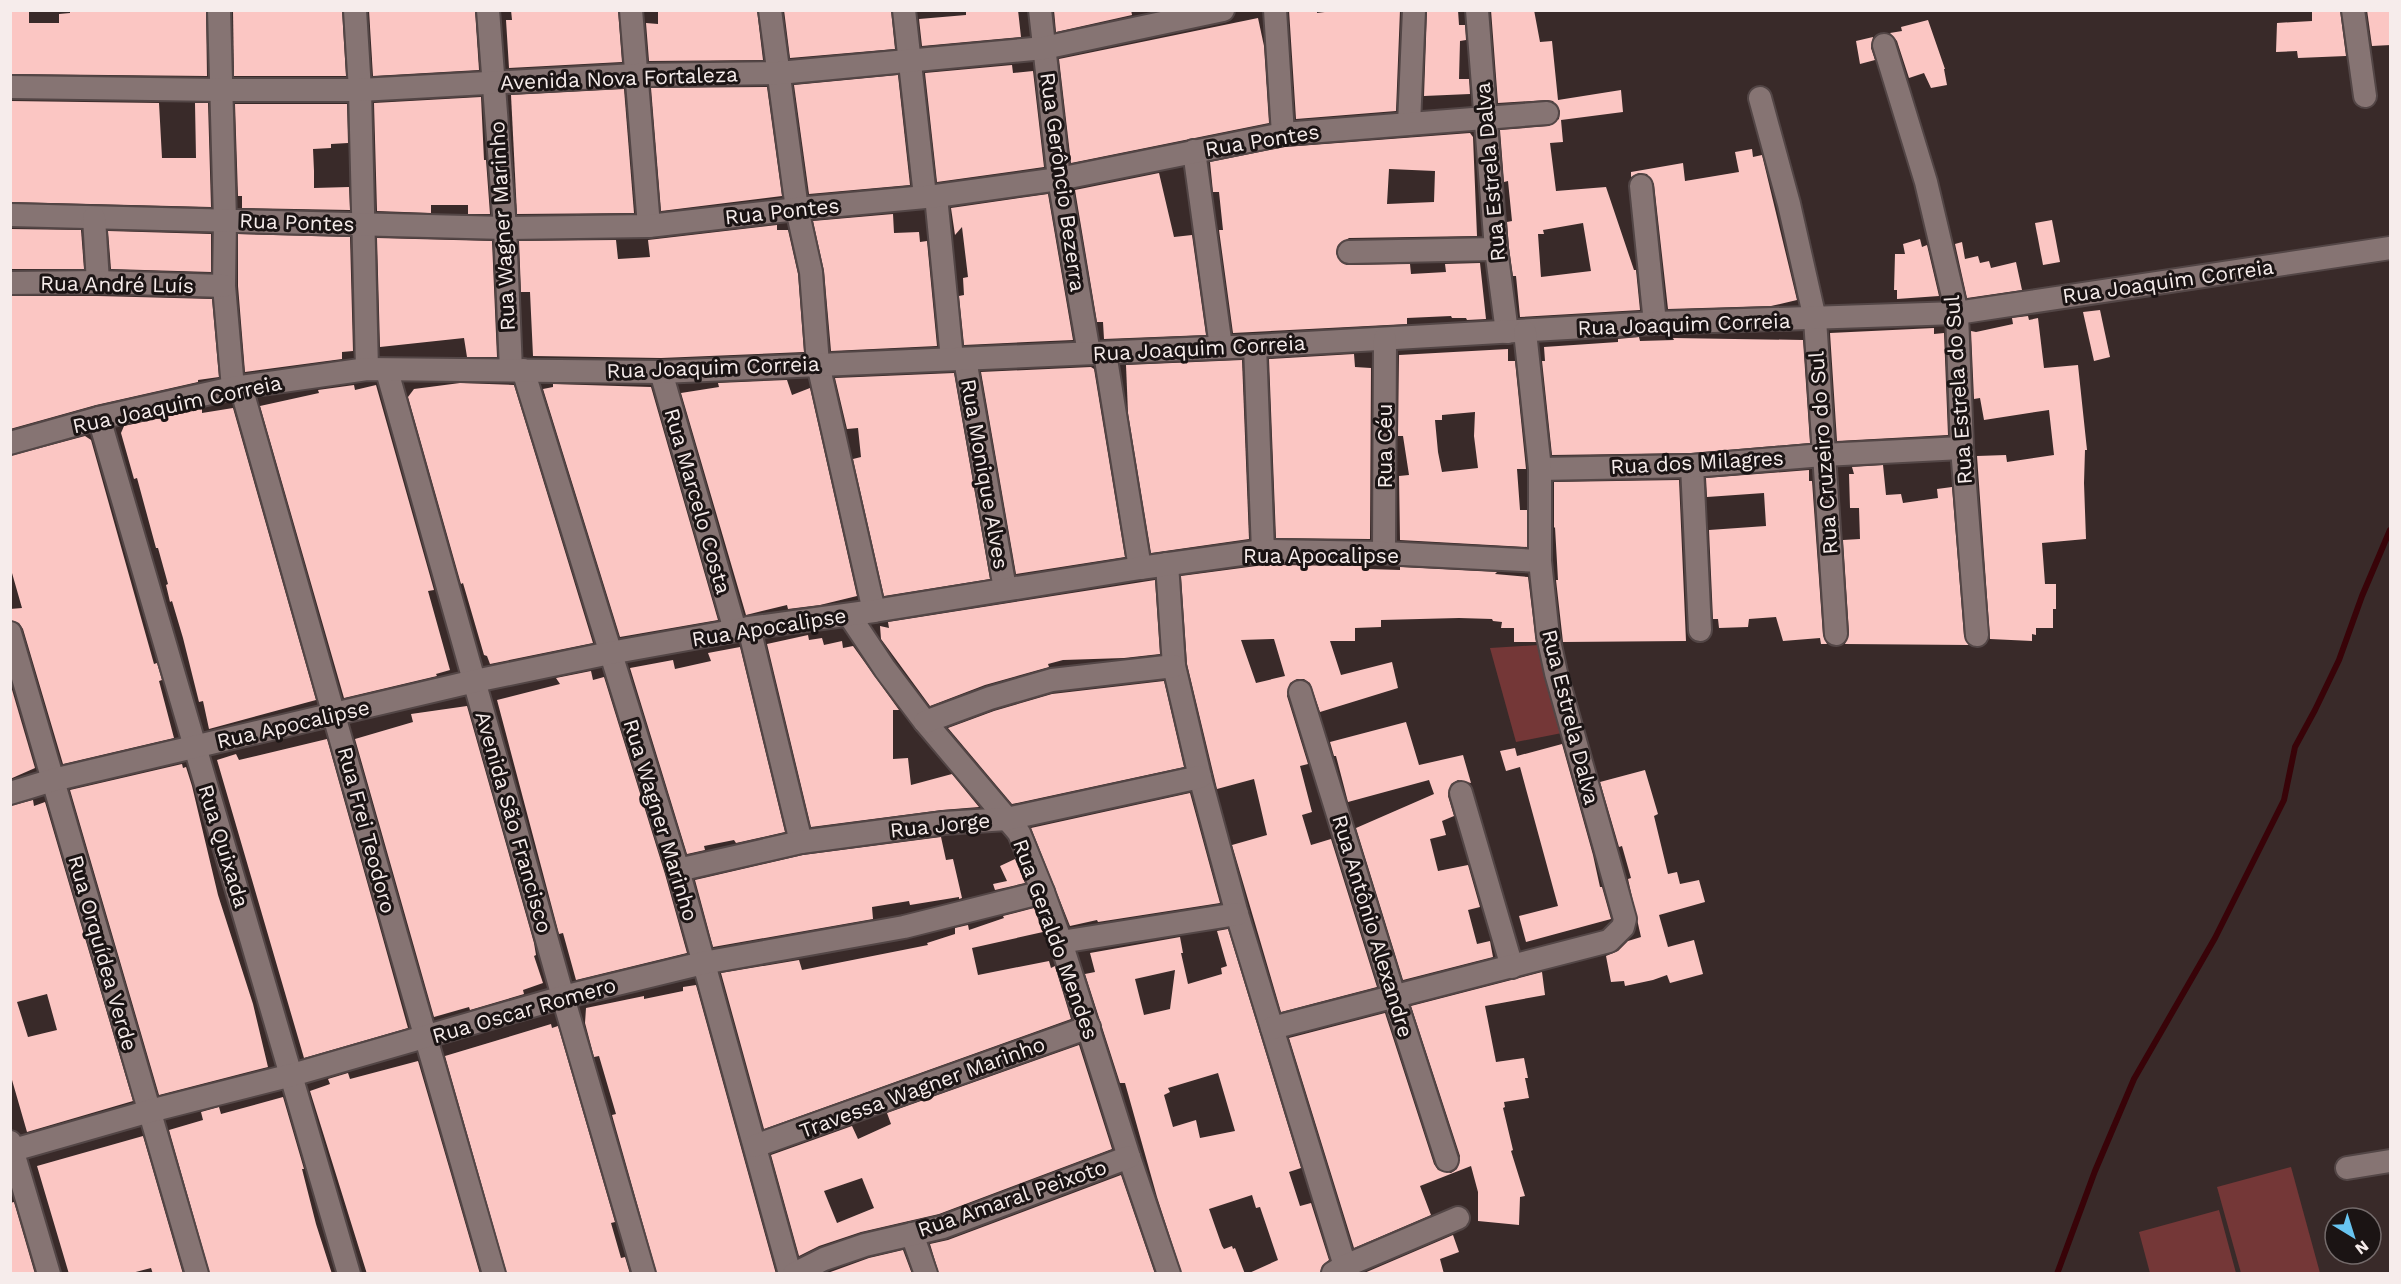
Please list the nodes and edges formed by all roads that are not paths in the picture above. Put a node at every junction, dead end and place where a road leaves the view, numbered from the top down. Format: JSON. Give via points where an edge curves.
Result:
{"nodes":[{"id":1,"x":219,"y":10,"type":"edge"},
{"id":2,"x":355,"y":10,"type":"edge"},
{"id":3,"x":488,"y":10,"type":"edge"},
{"id":4,"x":631,"y":10,"type":"edge"},
{"id":5,"x":770,"y":10,"type":"edge"},
{"id":6,"x":904,"y":10,"type":"edge"},
{"id":7,"x":1040,"y":10,"type":"edge"},
{"id":8,"x":1224,"y":10,"type":"edge"},
{"id":9,"x":1275,"y":10,"type":"edge"},
{"id":10,"x":1414,"y":10,"type":"edge"},
{"id":11,"x":1477,"y":10,"type":"edge"},
{"id":12,"x":2353,"y":10,"type":"edge"},
{"id":13,"x":1190,"y":14,"type":"edge"},
{"id":14,"x":1884,"y":45,"type":"dead end"},
{"id":15,"x":1044,"y":48,"type":"junction"},
{"id":16,"x":911,"y":61,"type":"junction"},
{"id":17,"x":779,"y":73,"type":"junction"},
{"id":18,"x":636,"y":75,"type":"junction"},
{"id":19,"x":493,"y":82,"type":"junction"},
{"id":20,"x":10,"y":87,"type":"edge"},
{"id":21,"x":221,"y":90,"type":"junction"},
{"id":22,"x":360,"y":90,"type":"junction"},
{"id":23,"x":2365,"y":96,"type":"dead end"},
{"id":24,"x":1760,"y":98,"type":"dead end"},
{"id":25,"x":1547,"y":113,"type":"dead end"},
{"id":26,"x":1485,"y":118,"type":"junction"},
{"id":27,"x":1409,"y":124,"type":"junction"},
{"id":28,"x":1283,"y":134,"type":"junction"},
{"id":29,"x":1194,"y":151,"type":"junction"},
{"id":30,"x":1059,"y":179,"type":"junction"},
{"id":31,"x":1641,"y":186,"type":"dead end"},
{"id":32,"x":931,"y":196,"type":"junction"},
{"id":33,"x":797,"y":209,"type":"junction"},
{"id":34,"x":10,"y":215,"type":"edge"},
{"id":35,"x":94,"y":218,"type":"junction"},
{"id":36,"x":225,"y":220,"type":"junction"},
{"id":37,"x":363,"y":224,"type":"junction"},
{"id":38,"x":649,"y":226,"type":"junction"},
{"id":39,"x":505,"y":228,"type":"junction"},
{"id":40,"x":1496,"y":249,"type":"junction"},
{"id":41,"x":2391,"y":249,"type":"edge"},
{"id":42,"x":1349,"y":252,"type":"dead end"},
{"id":43,"x":98,"y":282,"type":"junction"},
{"id":44,"x":10,"y":283,"type":"edge"},
{"id":45,"x":224,"y":286,"type":"junction"},
{"id":46,"x":1957,"y":313,"type":"junction"},
{"id":47,"x":1815,"y":319,"type":"junction"},
{"id":48,"x":1655,"y":323,"type":"junction"},
{"id":49,"x":1516,"y":332,"type":"junction"},
{"id":50,"x":1385,"y":339,"type":"junction"},
{"id":51,"x":1255,"y":346,"type":"junction"},
{"id":52,"x":1221,"y":347,"type":"junction"},
{"id":53,"x":1097,"y":353,"type":"junction"},
{"id":54,"x":959,"y":359,"type":"junction"},
{"id":55,"x":818,"y":364,"type":"junction"},
{"id":56,"x":377,"y":370,"type":"junction"},
{"id":57,"x":517,"y":370,"type":"junction"},
{"id":58,"x":661,"y":372,"type":"junction"},
{"id":59,"x":237,"y":387,"type":"junction"},
{"id":60,"x":99,"y":418,"type":"junction"},
{"id":61,"x":10,"y":442,"type":"edge"},
{"id":62,"x":1962,"y":448,"type":"junction"},
{"id":63,"x":1823,"y":455,"type":"junction"},
{"id":64,"x":1692,"y":466,"type":"junction"},
{"id":65,"x":1540,"y":469,"type":"junction"},
{"id":66,"x":1263,"y":551,"type":"junction"},
{"id":67,"x":1384,"y":553,"type":"junction"},
{"id":68,"x":1540,"y":561,"type":"junction"},
{"id":69,"x":1167,"y":564,"type":"junction"},
{"id":70,"x":1140,"y":568,"type":"junction"},
{"id":71,"x":1005,"y":589,"type":"junction"},
{"id":72,"x":874,"y":611,"type":"junction"},
{"id":73,"x":849,"y":615,"type":"junction"},
{"id":74,"x":742,"y":629,"type":"junction"},
{"id":75,"x":1700,"y":630,"type":"dead end"},
{"id":76,"x":10,"y":633,"type":"edge"},
{"id":77,"x":1836,"y":634,"type":"dead end"},
{"id":78,"x":1977,"y":635,"type":"dead end"},
{"id":79,"x":610,"y":653,"type":"junction"},
{"id":80,"x":1174,"y":666,"type":"junction"},
{"id":81,"x":475,"y":681,"type":"junction"},
{"id":82,"x":1300,"y":692,"type":"dead end"},
{"id":83,"x":334,"y":714,"type":"junction"},
{"id":84,"x":925,"y":722,"type":"junction"},
{"id":85,"x":194,"y":747,"type":"junction"},
{"id":86,"x":1200,"y":777,"type":"junction"},
{"id":87,"x":52,"y":780,"type":"junction"},
{"id":88,"x":10,"y":793,"type":"edge"},
{"id":89,"x":1461,"y":793,"type":"dead end"},
{"id":90,"x":1007,"y":819,"type":"junction"},
{"id":91,"x":801,"y":842,"type":"junction"},
{"id":92,"x":678,"y":870,"type":"junction"},
{"id":93,"x":1043,"y":892,"type":"junction"},
{"id":94,"x":1237,"y":914,"type":"junction"},
{"id":95,"x":1060,"y":942,"type":"junction"},
{"id":96,"x":703,"y":963,"type":"junction"},
{"id":97,"x":1512,"y":967,"type":"junction"},
{"id":98,"x":1394,"y":996,"type":"junction"},
{"id":99,"x":563,"y":997,"type":"junction"},
{"id":100,"x":1089,"y":1027,"type":"junction"},
{"id":101,"x":1272,"y":1028,"type":"junction"},
{"id":102,"x":424,"y":1038,"type":"junction"},
{"id":103,"x":292,"y":1075,"type":"junction"},
{"id":104,"x":150,"y":1112,"type":"junction"},
{"id":105,"x":755,"y":1146,"type":"junction"},
{"id":106,"x":11,"y":1148,"type":"edge"},
{"id":107,"x":1129,"y":1157,"type":"junction"},
{"id":108,"x":1447,"y":1160,"type":"dead end"},
{"id":109,"x":2391,"y":1161,"type":"edge"},
{"id":110,"x":2347,"y":1168,"type":"dead end"},
{"id":111,"x":1458,"y":1218,"type":"dead end"},
{"id":112,"x":912,"y":1234,"type":"junction"},
{"id":113,"x":1339,"y":1270,"type":"edge"},
{"id":114,"x":49,"y":1274,"type":"edge"},
{"id":115,"x":197,"y":1274,"type":"edge"},
{"id":116,"x":349,"y":1274,"type":"edge"},
{"id":117,"x":494,"y":1274,"type":"edge"},
{"id":118,"x":644,"y":1274,"type":"edge"},
{"id":119,"x":792,"y":1274,"type":"edge"},
{"id":120,"x":926,"y":1274,"type":"edge"},
{"id":121,"x":1169,"y":1274,"type":"edge"}],
"edges":[{"from":1,"to":21,"type":"street","name":"Rua Frei Teodoro"},
{"from":2,"to":22,"type":"street","name":"Avenida São Francisco"},
{"from":3,"to":19,"type":"street","name":"Rua Wagner Marinho"},
{"from":4,"to":18,"type":"street"},
{"from":5,"to":17,"type":"street"},
{"from":6,"to":16,"type":"street","name":"Rua Monique Alves"},
{"from":7,"to":15,"type":"street","name":"Rua Gerôncio Bezerra"},
{"from":8,"to":13,"type":"street","name":"Avenida Nova Fortaleza"},
{"from":9,"to":28,"type":"street"},
{"from":10,"to":27,"type":"street"},
{"from":11,"to":26,"type":"street","name":"Rua Estrela Dalva"},
{"from":12,"to":23,"type":"street"},
{"from":13,"to":15,"type":"street","name":"Avenida Nova Fortaleza"},
{"from":14,"to":46,"type":"street","name":"Rua Estrela do Sul","via":[[1926,182]]},
{"from":15,"to":16,"type":"street","name":"Avenida Nova Fortaleza"},
{"from":15,"to":30,"type":"street","name":"Rua Gerôncio Bezerra"},
{"from":16,"to":17,"type":"street","name":"Avenida Nova Fortaleza"},
{"from":16,"to":32,"type":"street","name":"Rua Monique Alves"},
{"from":17,"to":18,"type":"street","name":"Avenida Nova Fortaleza"},
{"from":17,"to":33,"type":"street"},
{"from":18,"to":19,"type":"street","name":"Avenida Nova Fortaleza"},
{"from":18,"to":38,"type":"street"},
{"from":19,"to":22,"type":"street","name":"Avenida Nova Fortaleza"},
{"from":19,"to":39,"type":"street","name":"Rua Wagner Marinho"},
{"from":20,"to":21,"type":"street","name":"Avenida Nova Fortaleza"},
{"from":21,"to":22,"type":"street","name":"Avenida Nova Fortaleza"},
{"from":21,"to":36,"type":"street","name":"Rua Frei Teodoro"},
{"from":22,"to":37,"type":"street","name":"Avenida São Francisco"},
{"from":24,"to":47,"type":"street","name":"Rua Cruzeiro do Sul"},
{"from":25,"to":26,"type":"street","name":"Rua Pontes"},
{"from":26,"to":27,"type":"street","name":"Rua Pontes"},
{"from":26,"to":40,"type":"street","name":"Rua Estrela Dalva"},
{"from":27,"to":28,"type":"street","name":"Rua Pontes"},
{"from":28,"to":29,"type":"street","name":"Rua Pontes"},
{"from":29,"to":30,"type":"street","name":"Rua Pontes"},
{"from":29,"to":52,"type":"street"},
{"from":30,"to":32,"type":"street","name":"Rua Pontes"},
{"from":30,"to":53,"type":"street","name":"Rua Gerôncio Bezerra"},
{"from":31,"to":48,"type":"street"},
{"from":32,"to":33,"type":"street","name":"Rua Pontes"},
{"from":32,"to":54,"type":"street","name":"Rua Monique Alves"},
{"from":33,"to":38,"type":"street","name":"Rua Pontes"},
{"from":33,"to":55,"type":"street","via":[[811,272]]},
{"from":34,"to":35,"type":"street","name":"Rua Pontes"},
{"from":35,"to":36,"type":"street","name":"Rua Pontes"},
{"from":35,"to":43,"type":"street"},
{"from":36,"to":37,"type":"street","name":"Rua Pontes"},
{"from":36,"to":45,"type":"street","name":"Rua Frei Teodoro"},
{"from":37,"to":39,"type":"street","name":"Rua Pontes"},
{"from":37,"to":56,"type":"street","name":"Avenida São Francisco"},
{"from":38,"to":39,"type":"street","name":"Rua Pontes"},
{"from":39,"to":57,"type":"street","name":"Rua Wagner Marinho"},
{"from":40,"to":42,"type":"street"},
{"from":40,"to":49,"type":"street","name":"Rua Estrela Dalva"},
{"from":41,"to":46,"type":"street","name":"Rua Joaquim Correia"},
{"from":43,"to":44,"type":"street","name":"Rua André Luís"},
{"from":43,"to":45,"type":"street","name":"Rua André Luís"},
{"from":45,"to":59,"type":"street","name":"Rua Frei Teodoro"},
{"from":46,"to":47,"type":"street","name":"Rua Joaquim Correia"},
{"from":46,"to":62,"type":"street","name":"Rua Estrela do Sul"},
{"from":47,"to":48,"type":"street","name":"Rua Joaquim Correia"},
{"from":47,"to":63,"type":"street","name":"Rua Cruzeiro do Sul"},
{"from":48,"to":49,"type":"street","name":"Rua Joaquim Correia"},
{"from":49,"to":50,"type":"street","name":"Rua Joaquim Correia"},
{"from":49,"to":65,"type":"street","name":"Rua Estrela Dalva"},
{"from":50,"to":51,"type":"street","name":"Rua Joaquim Correia"},
{"from":50,"to":67,"type":"street","name":"Rua Céu"},
{"from":51,"to":52,"type":"street","name":"Rua Joaquim Correia"},
{"from":51,"to":66,"type":"street"},
{"from":52,"to":53,"type":"street","name":"Rua Joaquim Correia"},
{"from":53,"to":54,"type":"street","name":"Rua Joaquim Correia"},
{"from":53,"to":70,"type":"street","name":"Rua Gerôncio Bezerra"},
{"from":54,"to":55,"type":"street","name":"Rua Joaquim Correia"},
{"from":54,"to":71,"type":"street","name":"Rua Monique Alves"},
{"from":55,"to":58,"type":"street","name":"Rua Joaquim Correia"},
{"from":55,"to":72,"type":"street"},
{"from":56,"to":57,"type":"street","name":"Rua Joaquim Correia"},
{"from":56,"to":59,"type":"street","name":"Rua Joaquim Correia"},
{"from":56,"to":81,"type":"street","name":"Avenida São Francisco"},
{"from":57,"to":58,"type":"street","name":"Rua Joaquim Correia"},
{"from":57,"to":79,"type":"street","name":"Rua Wagner Marinho"},
{"from":58,"to":74,"type":"street","name":"Rua Marcelo Costa"},
{"from":59,"to":60,"type":"street","name":"Rua Joaquim Correia"},
{"from":59,"to":83,"type":"street","name":"Rua Frei Teodoro"},
{"from":60,"to":61,"type":"street","name":"Rua Joaquim Correia"},
{"from":60,"to":85,"type":"street","name":"Rua Quixada"},
{"from":62,"to":63,"type":"street","name":"Rua dos Milagres"},
{"from":62,"to":78,"type":"street","name":"Rua Estrela do Sul"},
{"from":63,"to":64,"type":"street","name":"Rua dos Milagres"},
{"from":63,"to":77,"type":"street","name":"Rua Cruzeiro do Sul"},
{"from":64,"to":65,"type":"street","name":"Rua dos Milagres"},
{"from":64,"to":75,"type":"street"},
{"from":65,"to":68,"type":"street","name":"Rua Estrela Dalva"},
{"from":66,"to":67,"type":"street","name":"Rua Apocalipse"},
{"from":66,"to":69,"type":"street","name":"Rua Apocalipse"},
{"from":67,"to":68,"type":"street","name":"Rua Apocalipse"},
{"from":68,"to":97,"type":"street","name":"Rua Estrela Dalva","via":[[1556,673],[1625,919],[1623,927],[1609,940]]},
{"from":69,"to":70,"type":"street","name":"Rua Apocalipse"},
{"from":69,"to":80,"type":"street"},
{"from":70,"to":71,"type":"street","name":"Rua Apocalipse"},
{"from":71,"to":72,"type":"street","name":"Rua Apocalipse"},
{"from":72,"to":73,"type":"street","name":"Rua Apocalipse"},
{"from":73,"to":74,"type":"street","name":"Rua Apocalipse"},
{"from":73,"to":84,"type":"street","name":"Rua Geraldo Mendes"},
{"from":74,"to":79,"type":"street","name":"Rua Apocalipse"},
{"from":74,"to":91,"type":"street","name":"Rua Marcelo Costa"},
{"from":76,"to":87,"type":"street","name":"Rua Orquídea Verde"},
{"from":79,"to":81,"type":"street","name":"Rua Apocalipse"},
{"from":79,"to":92,"type":"street","name":"Rua Wagner Marinho"},
{"from":80,"to":84,"type":"street","via":[[1052,680]]},
{"from":80,"to":86,"type":"street"},
{"from":81,"to":83,"type":"street","name":"Rua Apocalipse"},
{"from":81,"to":99,"type":"street","name":"Avenida São Francisco"},
{"from":82,"to":98,"type":"street","name":"Rua Antônio Alexandre"},
{"from":83,"to":85,"type":"street","name":"Rua Apocalipse"},
{"from":83,"to":102,"type":"street","name":"Rua Frei Teodoro"},
{"from":84,"to":90,"type":"street","name":"Rua Geraldo Mendes"},
{"from":85,"to":87,"type":"street","name":"Rua Apocalipse"},
{"from":85,"to":103,"type":"street","name":"Rua Quixada"},
{"from":86,"to":90,"type":"street","name":"Rua Jorge"},
{"from":86,"to":94,"type":"street"},
{"from":87,"to":88,"type":"street","name":"Rua Apocalipse"},
{"from":87,"to":104,"type":"street","name":"Rua Orquídea Verde"},
{"from":89,"to":97,"type":"street"},
{"from":90,"to":91,"type":"street","name":"Rua Jorge"},
{"from":90,"to":93,"type":"street","name":"Rua Geraldo Mendes","via":[[1019,833]]},
{"from":91,"to":92,"type":"street","name":"Rua Jorge"},
{"from":92,"to":96,"type":"street","name":"Rua Wagner Marinho"},
{"from":93,"to":95,"type":"street","name":"Rua Geraldo Mendes"},
{"from":93,"to":96,"type":"street","name":"Rua Oscar Romero","via":[[904,927]]},
{"from":94,"to":95,"type":"street"},
{"from":94,"to":101,"type":"street"},
{"from":95,"to":100,"type":"street","name":"Rua Geraldo Mendes"},
{"from":96,"to":99,"type":"street","name":"Rua Oscar Romero"},
{"from":96,"to":105,"type":"street","name":"Rua Wagner Marinho"},
{"from":97,"to":98,"type":"street"},
{"from":98,"to":101,"type":"street"},
{"from":98,"to":108,"type":"street","name":"Rua Antônio Alexandre"},
{"from":99,"to":102,"type":"street","name":"Rua Oscar Romero"},
{"from":99,"to":118,"type":"street","name":"Avenida São Francisco"},
{"from":100,"to":105,"type":"street","name":"Travessa Wagner Marinho"},
{"from":100,"to":107,"type":"street","name":"Rua Geraldo Mendes"},
{"from":101,"to":113,"type":"street"},
{"from":102,"to":103,"type":"street","name":"Rua Oscar Romero"},
{"from":102,"to":117,"type":"street","name":"Rua Frei Teodoro"},
{"from":103,"to":104,"type":"street","name":"Rua Oscar Romero"},
{"from":103,"to":116,"type":"street","name":"Rua Quixada"},
{"from":104,"to":106,"type":"street","name":"Rua Oscar Romero"},
{"from":104,"to":115,"type":"street","name":"Rua Orquídea Verde"},
{"from":105,"to":119,"type":"street","name":"Rua Wagner Marinho"},
{"from":106,"to":114,"type":"street"},
{"from":107,"to":112,"type":"street","name":"Rua Amaral Peixoto","via":[[942,1227]]},
{"from":107,"to":121,"type":"street","name":"Rua Geraldo Mendes"},
{"from":109,"to":110,"type":"street"},
{"from":111,"to":113,"type":"street"},
{"from":112,"to":119,"type":"street","name":"Rua Amaral Peixoto","via":[[865,1245]]},
{"from":112,"to":120,"type":"street"}]}
